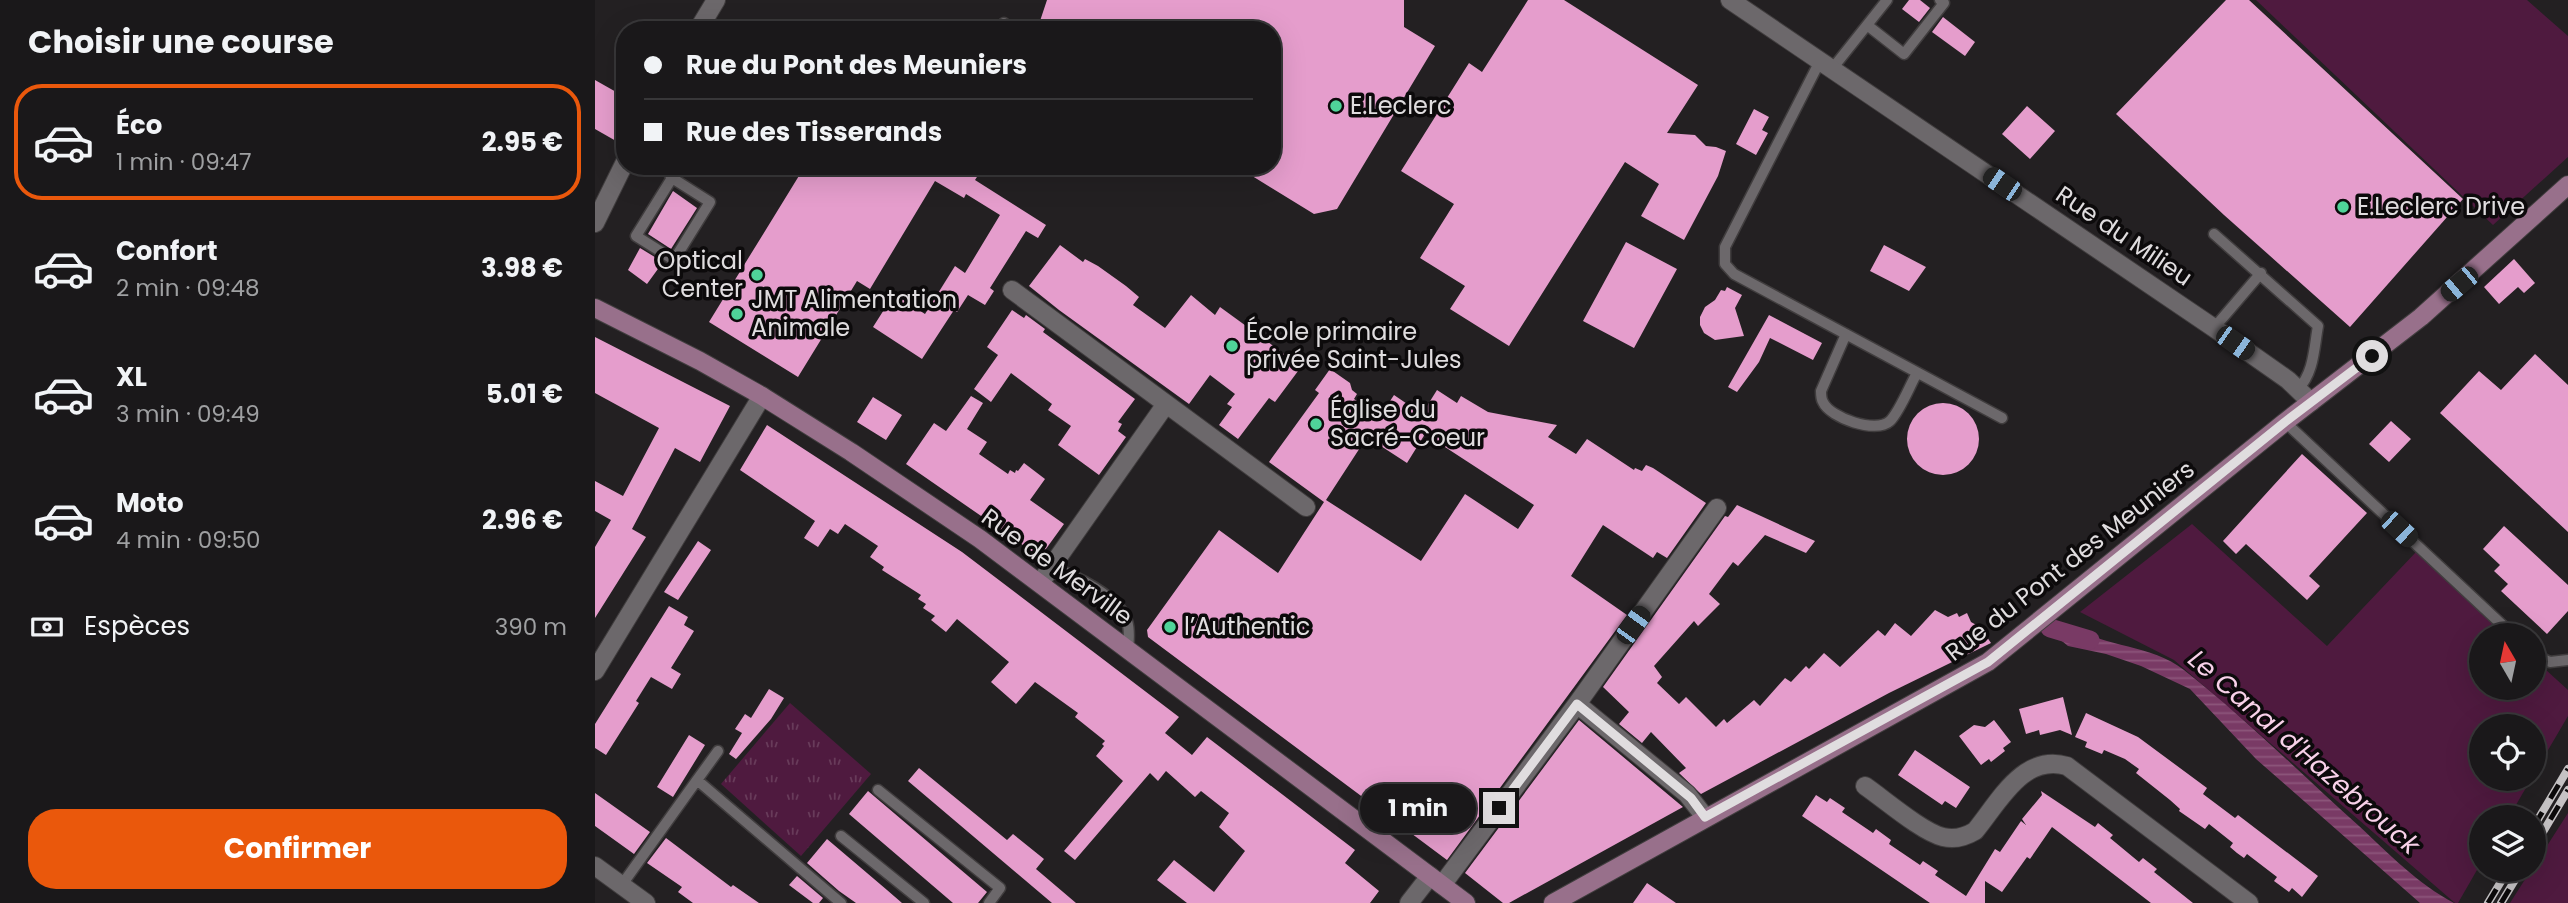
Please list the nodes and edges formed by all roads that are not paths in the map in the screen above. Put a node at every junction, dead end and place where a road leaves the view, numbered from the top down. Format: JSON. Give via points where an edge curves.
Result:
{"nodes":[{"id":1,"x":716,"y":0,"type":"edge"},
{"id":2,"x":1730,"y":0,"type":"edge"},
{"id":3,"x":1887,"y":0,"type":"edge"},
{"id":4,"x":1940,"y":0,"type":"edge"},
{"id":5,"x":703,"y":21,"type":"edge"},
{"id":6,"x":1867,"y":25,"type":"junction"},
{"id":7,"x":1826,"y":65,"type":"junction"},
{"id":8,"x":619,"y":175,"type":"edge"},
{"id":9,"x":670,"y":175,"type":"edge"},
{"id":10,"x":672,"y":178,"type":"junction"},
{"id":11,"x":2568,"y":185,"type":"edge"},
{"id":12,"x":595,"y":223,"type":"edge"},
{"id":13,"x":2214,"y":234,"type":"dead end"},
{"id":14,"x":2261,"y":273,"type":"junction"},
{"id":15,"x":1012,"y":290,"type":"dead end"},
{"id":16,"x":595,"y":308,"type":"edge"},
{"id":17,"x":2214,"y":328,"type":"junction"},
{"id":18,"x":1846,"y":334,"type":"junction"},
{"id":19,"x":1917,"y":373,"type":"junction"},
{"id":20,"x":2298,"y":389,"type":"junction"},
{"id":21,"x":762,"y":396,"type":"junction"},
{"id":22,"x":2311,"y":402,"type":"junction"},
{"id":23,"x":1166,"y":404,"type":"junction"},
{"id":24,"x":2002,"y":418,"type":"dead end"},
{"id":25,"x":2285,"y":422,"type":"junction"},
{"id":26,"x":1306,"y":507,"type":"dead end"},
{"id":27,"x":1717,"y":508,"type":"dead end"},
{"id":28,"x":1051,"y":567,"type":"junction"},
{"id":29,"x":1040,"y":583,"type":"junction"},
{"id":30,"x":2500,"y":623,"type":"edge"},
{"id":31,"x":1128,"y":649,"type":"junction"},
{"id":32,"x":2546,"y":660,"type":"edge"},
{"id":33,"x":2568,"y":660,"type":"edge"},
{"id":34,"x":595,"y":671,"type":"edge"},
{"id":35,"x":1577,"y":704,"type":"junction"},
{"id":36,"x":718,"y":751,"type":"dead end"},
{"id":37,"x":697,"y":779,"type":"junction"},
{"id":38,"x":1865,"y":786,"type":"dead end"},
{"id":39,"x":878,"y":790,"type":"dead end"},
{"id":40,"x":1705,"y":817,"type":"junction"},
{"id":41,"x":841,"y":836,"type":"dead end"},
{"id":42,"x":595,"y":866,"type":"edge"},
{"id":43,"x":1436,"y":881,"type":"junction"},
{"id":44,"x":621,"y":886,"type":"junction"},
{"id":45,"x":646,"y":903,"type":"edge"},
{"id":46,"x":841,"y":903,"type":"edge"},
{"id":47,"x":924,"y":903,"type":"edge"},
{"id":48,"x":989,"y":903,"type":"edge"},
{"id":49,"x":1409,"y":903,"type":"edge"},
{"id":50,"x":1466,"y":903,"type":"edge"},
{"id":51,"x":1553,"y":903,"type":"edge"},
{"id":52,"x":2249,"y":903,"type":"edge"}],
"edges":[{"from":1,"to":5,"type":"street"},
{"from":2,"to":7,"type":"street","name":"Rue du Milieu"},
{"from":3,"to":6,"type":"lane"},
{"from":4,"to":6,"type":"lane","via":[[1944,3],[1904,54]]},
{"from":6,"to":7,"type":"lane"},
{"from":7,"to":17,"type":"street","name":"Rue du Milieu"},
{"from":7,"to":18,"type":"lane","via":[[1725,247],[1724,258],[1734,274]]},
{"from":8,"to":12,"type":"street"},
{"from":9,"to":10,"type":"lane"},
{"from":10,"to":10,"type":"lane","via":[[710,202],[674,260],[636,236]]},
{"from":11,"to":22,"type":"street","name":"Rue du Pont des Meuniers","via":[[2421,317]]},
{"from":13,"to":14,"type":"lane"},
{"from":14,"to":17,"type":"lane"},
{"from":14,"to":20,"type":"lane","via":[[2318,326],[2309,373]]},
{"from":15,"to":23,"type":"street"},
{"from":16,"to":21,"type":"street","name":"Rue de Merville"},
{"from":17,"to":20,"type":"street","name":"Rue du Milieu"},
{"from":18,"to":19,"type":"lane"},
{"from":18,"to":19,"type":"lane","via":[[1821,391],[1829,410],[1866,427],[1881,426],[1891,420]]},
{"from":19,"to":24,"type":"lane"},
{"from":20,"to":22,"type":"street","name":"Rue du Milieu"},
{"from":21,"to":29,"type":"street","name":"Rue de Merville","via":[[871,465]]},
{"from":21,"to":34,"type":"street"},
{"from":22,"to":25,"type":"street","name":"Rue du Pont des Meuniers"},
{"from":23,"to":26,"type":"street"},
{"from":23,"to":28,"type":"street"},
{"from":25,"to":30,"type":"lane"},
{"from":25,"to":40,"type":"street","name":"Rue du Pont des Meuniers","via":[[1988,662]]},
{"from":27,"to":35,"type":"street"},
{"from":28,"to":29,"type":"street"},
{"from":28,"to":31,"type":"lane","via":[[1075,575],[1119,608],[1127,621]]},
{"from":29,"to":31,"type":"street","name":"Rue de Merville"},
{"from":31,"to":43,"type":"street","name":"Rue de Merville"},
{"from":32,"to":33,"type":"lane"},
{"from":35,"to":40,"type":"street","via":[[1691,798]]},
{"from":35,"to":43,"type":"street"},
{"from":36,"to":37,"type":"lane"},
{"from":37,"to":44,"type":"lane"},
{"from":37,"to":46,"type":"lane"},
{"from":38,"to":52,"type":"street","via":[[1929,831],[1952,839],[1975,831],[2026,770],[2042,764],[2067,766]]},
{"from":39,"to":48,"type":"lane","via":[[1000,888]]},
{"from":40,"to":51,"type":"street","name":"Rue du Pont des Meuniers"},
{"from":41,"to":47,"type":"lane"},
{"from":42,"to":44,"type":"street"},
{"from":43,"to":49,"type":"street"},
{"from":43,"to":50,"type":"street","name":"Rue de Merville"},
{"from":44,"to":45,"type":"street"}]}
